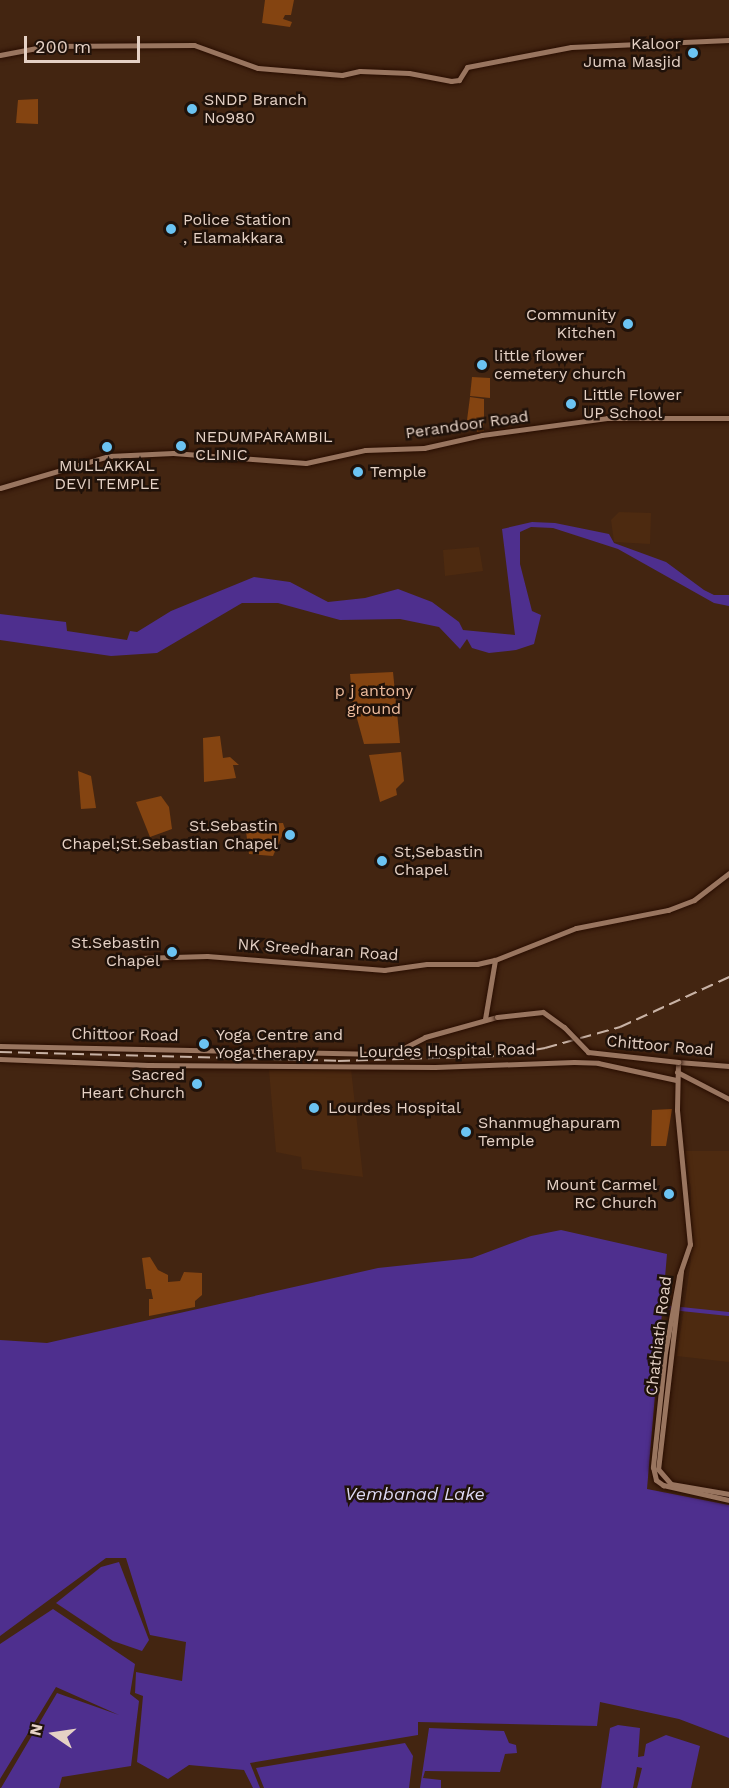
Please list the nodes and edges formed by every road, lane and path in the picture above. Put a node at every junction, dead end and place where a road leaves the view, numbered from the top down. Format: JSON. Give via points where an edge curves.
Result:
{"nodes":[{"id":1,"x":729,"y":40,"type":"edge"},
{"id":2,"x":0,"y":56,"type":"edge"},
{"id":3,"x":729,"y":418,"type":"edge"},
{"id":4,"x":0,"y":488,"type":"edge"},
{"id":5,"x":729,"y":873,"type":"edge"},
{"id":6,"x":138,"y":958,"type":"dead end"},
{"id":7,"x":495,"y":960,"type":"junction"},
{"id":8,"x":485,"y":1019,"type":"junction"},
{"id":9,"x":0,"y":1046,"type":"edge"},
{"id":10,"x":0,"y":1059,"type":"edge"},
{"id":11,"x":678,"y":1062,"type":"junction"},
{"id":12,"x":729,"y":1066,"type":"edge"},
{"id":13,"x":678,"y":1072,"type":"junction"},
{"id":14,"x":676,"y":1080,"type":"junction"},
{"id":15,"x":729,"y":1099,"type":"edge"},
{"id":16,"x":676,"y":1316,"type":"junction"},
{"id":17,"x":729,"y":1494,"type":"edge"},
{"id":18,"x":729,"y":1500,"type":"edge"}],
"edges":[{"from":1,"to":2,"type":"main road","via":[[571,47],[473,66],[462,72],[459,80],[451,81],[401,72],[360,71],[342,75],[258,68],[194,45],[47,46]]},
{"from":3,"to":4,"type":"main road","name":"Perandoor Road","via":[[607,418],[482,435],[424,448],[365,450],[306,463],[173,453],[99,457]]},
{"from":5,"to":7,"type":"main road","name":"NK Sreedharan Road","via":[[694,900],[668,910],[576,927]]},
{"from":6,"to":7,"type":"main road","name":"NK Sreedharan Road","via":[[207,956],[384,970]]},
{"from":7,"to":8,"type":"main road"},
{"from":8,"to":9,"type":"main road","name":"Chittoor Road","via":[[425,1037],[392,1054]]},
{"from":8,"to":11,"type":"main road","name":"Chittoor Road","bridge":true,"via":[[543,1012],[588,1052]]},
{"from":10,"to":14,"type":"main road","name":"Lourdes Hospital Road","via":[[148,1065],[435,1067],[574,1062],[617,1066]]},
{"from":11,"to":12,"type":"main road","name":"Chittoor Road"},
{"from":11,"to":13,"type":"main road"},
{"from":13,"to":14,"type":"main road"},
{"from":13,"to":15,"type":"main road"},
{"from":14,"to":16,"type":"main road","name":"Chathiath Road","via":[[689,1249],[681,1271]]},
{"from":16,"to":17,"type":"main road","name":"Chathiath Road","via":[[659,1475],[671,1484]]},
{"from":16,"to":18,"type":"main road","name":"Chathiath Road","via":[[665,1352],[654,1474],[670,1488]]}]}
